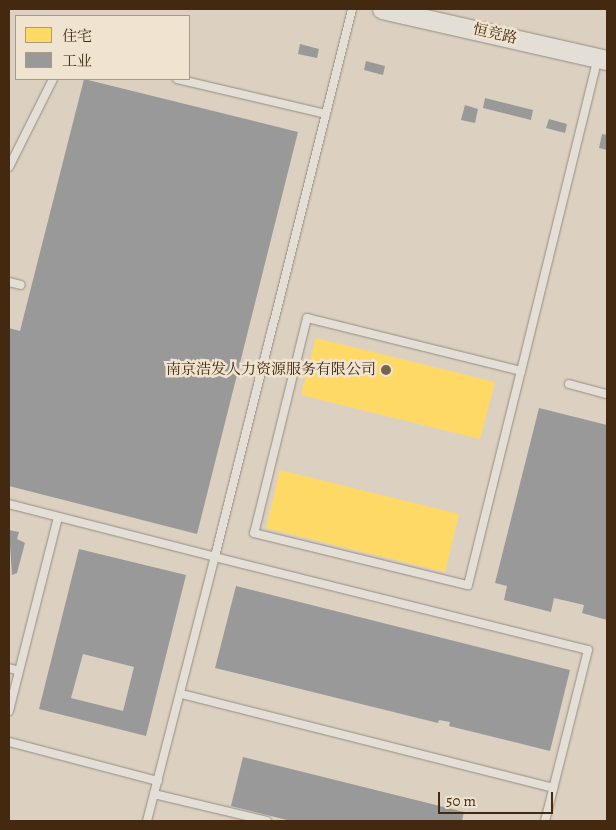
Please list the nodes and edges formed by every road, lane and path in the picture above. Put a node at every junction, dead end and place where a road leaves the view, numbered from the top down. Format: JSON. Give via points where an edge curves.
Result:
{"nodes":[{"id":1,"x":352,"y":9,"type":"edge"},
{"id":2,"x":382,"y":9,"type":"edge"},
{"id":3,"x":603,"y":59,"type":"edge"},
{"id":4,"x":52,"y":80,"type":"edge"},
{"id":5,"x":181,"y":80,"type":"edge"},
{"id":6,"x":326,"y":114,"type":"junction"},
{"id":7,"x":9,"y":167,"type":"edge"},
{"id":8,"x":9,"y":282,"type":"edge"},
{"id":9,"x":21,"y":286,"type":"dead end"},
{"id":10,"x":521,"y":371,"type":"junction"},
{"id":11,"x":569,"y":384,"type":"dead end"},
{"id":12,"x":607,"y":394,"type":"edge"},
{"id":13,"x":9,"y":504,"type":"edge"},
{"id":14,"x":58,"y":518,"type":"junction"},
{"id":15,"x":215,"y":557,"type":"junction"},
{"id":16,"x":9,"y":668,"type":"edge"},
{"id":17,"x":19,"y":671,"type":"junction"},
{"id":18,"x":182,"y":694,"type":"junction"},
{"id":19,"x":9,"y":711,"type":"edge"},
{"id":20,"x":9,"y":742,"type":"edge"},
{"id":21,"x":158,"y":781,"type":"junction"},
{"id":22,"x":553,"y":788,"type":"junction"},
{"id":23,"x":154,"y":794,"type":"junction"},
{"id":24,"x":147,"y":821,"type":"edge"},
{"id":25,"x":267,"y":821,"type":"edge"},
{"id":26,"x":545,"y":821,"type":"edge"}],
"edges":[{"from":1,"to":6,"type":"lane"},
{"from":2,"to":3,"type":"street","name":"恒竞路"},
{"from":3,"to":10,"type":"lane"},
{"from":4,"to":7,"type":"lane"},
{"from":5,"to":6,"type":"lane"},
{"from":6,"to":15,"type":"lane"},
{"from":8,"to":9,"type":"lane"},
{"from":10,"to":10,"type":"lane","via":[[468,585],[254,533],[307,318]]},
{"from":11,"to":12,"type":"lane"},
{"from":13,"to":14,"type":"lane"},
{"from":14,"to":15,"type":"lane"},
{"from":14,"to":17,"type":"lane"},
{"from":15,"to":18,"type":"lane"},
{"from":15,"to":22,"type":"lane","via":[[588,650]]},
{"from":16,"to":17,"type":"lane"},
{"from":17,"to":19,"type":"lane"},
{"from":18,"to":21,"type":"lane"},
{"from":18,"to":22,"type":"lane"},
{"from":20,"to":21,"type":"lane"},
{"from":21,"to":23,"type":"lane"},
{"from":22,"to":26,"type":"lane"},
{"from":23,"to":24,"type":"lane"},
{"from":23,"to":25,"type":"lane"}]}
